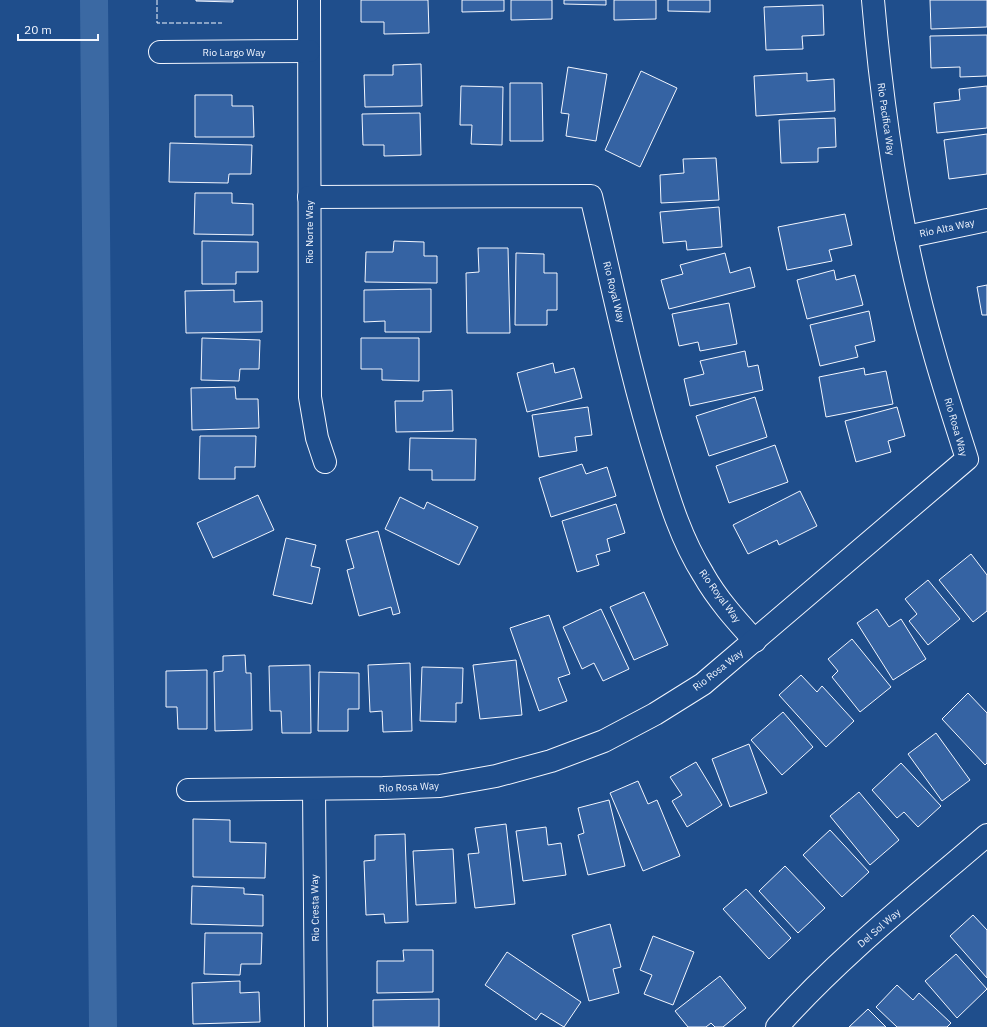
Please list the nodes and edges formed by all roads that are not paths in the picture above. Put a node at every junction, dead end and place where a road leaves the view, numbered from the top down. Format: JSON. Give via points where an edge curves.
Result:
{"nodes":[{"id":1,"x":309,"y":0,"type":"edge"},
{"id":2,"x":873,"y":0,"type":"edge"},
{"id":3,"x":309,"y":51,"type":"junction"},
{"id":4,"x":160,"y":52,"type":"dead end"},
{"id":5,"x":309,"y":197,"type":"junction"},
{"id":6,"x":987,"y":220,"type":"edge"},
{"id":7,"x":906,"y":237,"type":"junction"},
{"id":8,"x":325,"y":462,"type":"dead end"},
{"id":9,"x":755,"y":641,"type":"junction"},
{"id":10,"x":314,"y":789,"type":"junction"},
{"id":11,"x":188,"y":790,"type":"dead end"},
{"id":12,"x":987,"y":835,"type":"edge"},
{"id":13,"x":316,"y":1027,"type":"edge"},
{"id":14,"x":777,"y":1027,"type":"edge"}],
"edges":[{"from":1,"to":3,"type":"street","name":"Rio Norte Way"},
{"from":2,"to":7,"type":"street","name":"Rio Pacifica Way","via":[[878,60]]},
{"from":3,"to":4,"type":"street","name":"Rio Largo Way"},
{"from":3,"to":5,"type":"street","name":"Rio Norte Way"},
{"from":5,"to":8,"type":"street","name":"Rio Norte Way","via":[[310,397],[317,438]]},
{"from":5,"to":9,"type":"street","name":"Rio Royal Way","via":[[591,196],[645,420],[684,539],[725,607]]},
{"from":6,"to":7,"type":"street","name":"Rio Alta Way"},
{"from":7,"to":9,"type":"street","name":"Rio Rosa Way","via":[[933,351],[967,460]]},
{"from":9,"to":10,"type":"street","name":"Rio Rosa Way","via":[[703,684],[655,714],[604,741],[551,761],[496,776],[440,786]]},
{"from":10,"to":11,"type":"street","name":"Rio Rosa Way"},
{"from":10,"to":13,"type":"street","name":"Rio Cresta Way"},
{"from":12,"to":14,"type":"street","name":"Del Sol Way","via":[[846,956]]}]}
